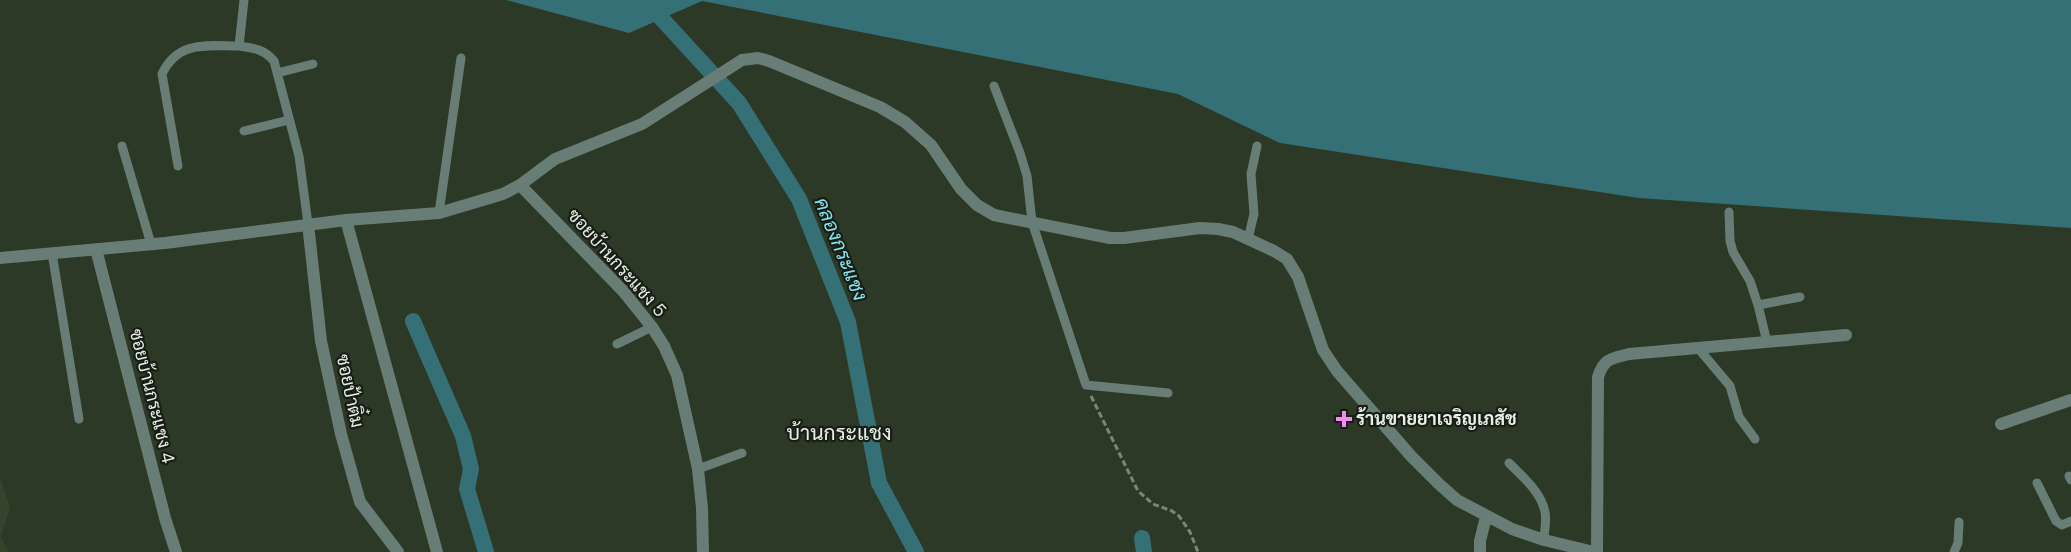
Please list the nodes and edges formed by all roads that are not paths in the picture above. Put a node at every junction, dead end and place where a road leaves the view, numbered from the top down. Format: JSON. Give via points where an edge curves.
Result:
{"nodes":[{"id":1,"x":244,"y":0,"type":"edge"},
{"id":2,"x":239,"y":46,"type":"junction"},
{"id":3,"x":461,"y":58,"type":"dead end"},
{"id":4,"x":313,"y":64,"type":"dead end"},
{"id":5,"x":277,"y":73,"type":"junction"},
{"id":6,"x":994,"y":86,"type":"dead end"},
{"id":7,"x":289,"y":120,"type":"junction"},
{"id":8,"x":244,"y":131,"type":"dead end"},
{"id":9,"x":122,"y":146,"type":"dead end"},
{"id":10,"x":1257,"y":146,"type":"dead end"},
{"id":11,"x":177,"y":166,"type":"dead end"},
{"id":12,"x":520,"y":185,"type":"junction"},
{"id":13,"x":1729,"y":212,"type":"dead end"},
{"id":14,"x":439,"y":213,"type":"junction"},
{"id":15,"x":346,"y":220,"type":"junction"},
{"id":16,"x":1032,"y":222,"type":"junction"},
{"id":17,"x":308,"y":224,"type":"junction"},
{"id":18,"x":1248,"y":239,"type":"junction"},
{"id":19,"x":151,"y":244,"type":"junction"},
{"id":20,"x":96,"y":249,"type":"junction"},
{"id":21,"x":52,"y":254,"type":"junction"},
{"id":22,"x":0,"y":258,"type":"edge"},
{"id":23,"x":1800,"y":297,"type":"dead end"},
{"id":24,"x":1758,"y":305,"type":"junction"},
{"id":25,"x":652,"y":327,"type":"junction"},
{"id":26,"x":1846,"y":335,"type":"dead end"},
{"id":27,"x":1767,"y":342,"type":"junction"},
{"id":28,"x":617,"y":344,"type":"dead end"},
{"id":29,"x":1698,"y":348,"type":"junction"},
{"id":30,"x":1168,"y":393,"type":"dead end"},
{"id":31,"x":2071,"y":400,"type":"edge"},
{"id":32,"x":79,"y":419,"type":"dead end"},
{"id":33,"x":2001,"y":424,"type":"dead end"},
{"id":34,"x":1755,"y":439,"type":"dead end"},
{"id":35,"x":742,"y":453,"type":"dead end"},
{"id":36,"x":1509,"y":463,"type":"dead end"},
{"id":37,"x":698,"y":469,"type":"junction"},
{"id":38,"x":2037,"y":483,"type":"dead end"},
{"id":39,"x":1486,"y":517,"type":"junction"},
{"id":40,"x":2071,"y":521,"type":"edge"},
{"id":41,"x":1959,"y":522,"type":"dead end"},
{"id":42,"x":1544,"y":540,"type":"junction"},
{"id":43,"x":176,"y":552,"type":"edge"},
{"id":44,"x":398,"y":552,"type":"edge"},
{"id":45,"x":437,"y":552,"type":"edge"},
{"id":46,"x":703,"y":552,"type":"edge"},
{"id":47,"x":1480,"y":552,"type":"edge"},
{"id":48,"x":1596,"y":552,"type":"edge"},
{"id":49,"x":1954,"y":552,"type":"edge"}],
"edges":[{"from":1,"to":2,"type":"lane"},
{"from":2,"to":5,"type":"lane","via":[[267,53]]},
{"from":2,"to":11,"type":"lane","via":[[191,46],[167,62],[162,74]]},
{"from":3,"to":14,"type":"lane"},
{"from":4,"to":5,"type":"lane"},
{"from":5,"to":7,"type":"lane"},
{"from":6,"to":16,"type":"lane","via":[[1027,176]]},
{"from":7,"to":8,"type":"lane"},
{"from":7,"to":17,"type":"lane","via":[[299,156]]},
{"from":9,"to":19,"type":"lane"},
{"from":10,"to":18,"type":"lane","via":[[1251,174],[1254,214]]},
{"from":12,"to":14,"type":"street"},
{"from":12,"to":16,"type":"street","via":[[555,159],[642,124],[742,60],[758,58],[880,107],[931,145],[976,205],[994,215]]},
{"from":12,"to":25,"type":"street","name":"ซอยบ้านกระแชง 5","via":[[623,291]]},
{"from":13,"to":24,"type":"lane","via":[[1733,252],[1750,281]]},
{"from":14,"to":15,"type":"street"},
{"from":15,"to":17,"type":"street"},
{"from":15,"to":45,"type":"street"},
{"from":16,"to":18,"type":"street","via":[[1110,238],[1200,228],[1233,232]]},
{"from":16,"to":30,"type":"lane","via":[[1086,385]]},
{"from":17,"to":19,"type":"street"},
{"from":17,"to":44,"type":"street","name":"ซอยป้าติ๋ม","via":[[321,341],[340,434],[360,502]]},
{"from":18,"to":39,"type":"street","via":[[1287,259],[1299,277],[1323,350],[1337,371],[1432,477],[1457,500]]},
{"from":19,"to":20,"type":"street"},
{"from":20,"to":21,"type":"street"},
{"from":20,"to":43,"type":"street","name":"ซอยบ้านกระแชง 4"},
{"from":21,"to":22,"type":"street"},
{"from":21,"to":32,"type":"lane"},
{"from":23,"to":24,"type":"lane"},
{"from":24,"to":27,"type":"lane"},
{"from":25,"to":28,"type":"lane"},
{"from":25,"to":37,"type":"street","name":"ซอยบ้านกระแชง 5","via":[[677,375]]},
{"from":26,"to":27,"type":"street"},
{"from":27,"to":29,"type":"street"},
{"from":29,"to":34,"type":"lane","via":[[1730,386],[1739,417]]},
{"from":29,"to":48,"type":"street","via":[[1629,354],[1608,359],[1602,366],[1598,377]]},
{"from":31,"to":33,"type":"street"},
{"from":35,"to":37,"type":"lane"},
{"from":36,"to":42,"type":"lane","via":[[1541,500],[1546,513]]},
{"from":37,"to":46,"type":"street","name":"ซอยบ้านกระแชง 5"},
{"from":38,"to":40,"type":"lane","via":[[2056,521],[2062,525]]},
{"from":39,"to":42,"type":"street"},
{"from":39,"to":47,"type":"street"},
{"from":41,"to":49,"type":"lane"},
{"from":42,"to":48,"type":"street"}]}
